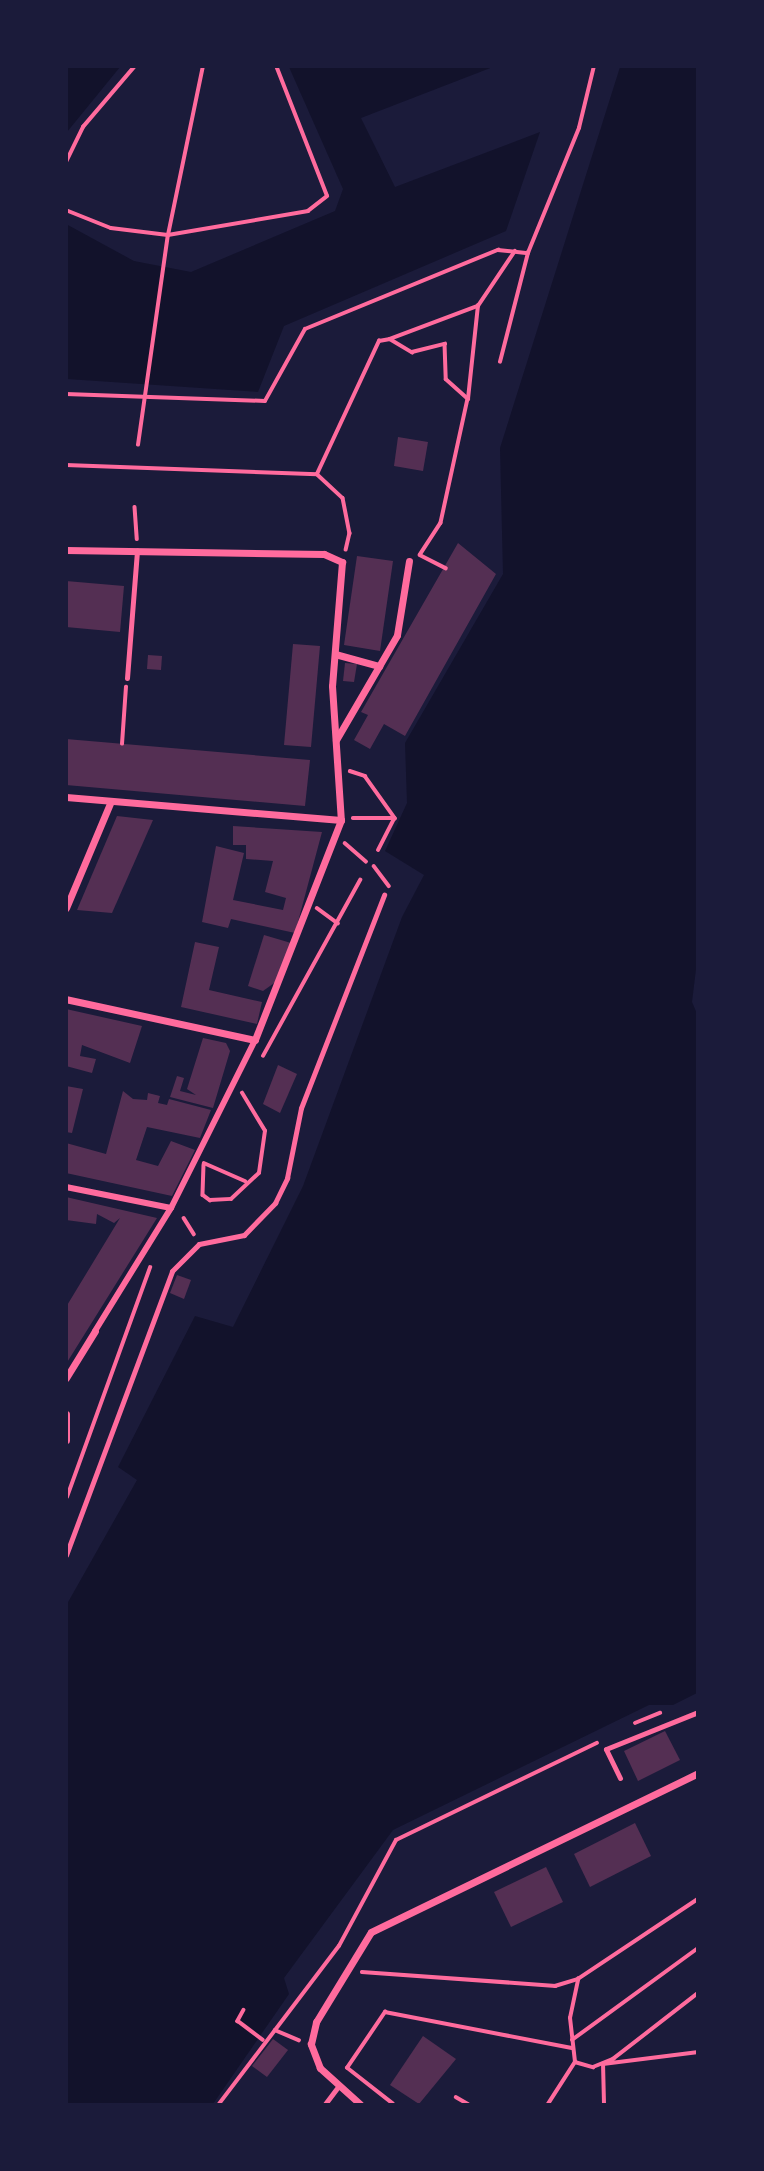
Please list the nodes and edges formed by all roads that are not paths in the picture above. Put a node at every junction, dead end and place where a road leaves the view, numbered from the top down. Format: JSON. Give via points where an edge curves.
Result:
{"nodes":[{"id":1,"x":66,"y":550,"type":"edge"},
{"id":2,"x":137,"y":550,"type":"junction"},
{"id":3,"x":409,"y":561,"type":"road end"},
{"id":4,"x":335,"y":654,"type":"junction"},
{"id":5,"x":379,"y":666,"type":"junction"},
{"id":6,"x":127,"y":678,"type":"road end"},
{"id":7,"x":336,"y":741,"type":"junction"},
{"id":8,"x":66,"y":797,"type":"edge"},
{"id":9,"x":111,"y":801,"type":"junction"},
{"id":10,"x":340,"y":819,"type":"junction"},
{"id":11,"x":384,"y":895,"type":"road end"},
{"id":12,"x":66,"y":908,"type":"edge"},
{"id":13,"x":66,"y":999,"type":"edge"},
{"id":14,"x":255,"y":1040,"type":"junction"},
{"id":15,"x":66,"y":1187,"type":"edge"},
{"id":16,"x":171,"y":1208,"type":"junction"},
{"id":17,"x":95,"y":1331,"type":"joint"},
{"id":18,"x":66,"y":1378,"type":"edge"},
{"id":19,"x":66,"y":1414,"type":"edge"},
{"id":20,"x":66,"y":1440,"type":"edge"},
{"id":21,"x":66,"y":1555,"type":"edge"},
{"id":22,"x":698,"y":1712,"type":"edge"},
{"id":23,"x":698,"y":1773,"type":"edge"},
{"id":24,"x":620,"y":1778,"type":"dead end"},
{"id":25,"x":338,"y":2087,"type":"junction"},
{"id":26,"x":325,"y":2105,"type":"edge"},
{"id":27,"x":360,"y":2105,"type":"edge"}],
"edges":[{"from":1,"to":2,"type":"street"},
{"from":2,"to":4,"type":"street","via":[[324,554],[342,562]]},
{"from":2,"to":6,"type":"lane"},
{"from":3,"to":5,"type":"street","via":[[397,635]]},
{"from":4,"to":5,"type":"street"},
{"from":4,"to":7,"type":"street"},
{"from":5,"to":7,"type":"street"},
{"from":7,"to":10,"type":"street"},
{"from":8,"to":9,"type":"street"},
{"from":9,"to":10,"type":"street"},
{"from":9,"to":12,"type":"street"},
{"from":10,"to":14,"type":"street"},
{"from":11,"to":21,"type":"lane","via":[[301,1108],[287,1178],[275,1203],[244,1235],[199,1244],[172,1272]]},
{"from":13,"to":14,"type":"street"},
{"from":14,"to":16,"type":"street"},
{"from":15,"to":16,"type":"street"},
{"from":16,"to":17,"type":"street"},
{"from":17,"to":18,"type":"street"},
{"from":19,"to":20,"type":"street"},
{"from":22,"to":24,"type":"lane","via":[[606,1749]]},
{"from":23,"to":25,"type":"street","via":[[371,1932],[316,2022],[311,2045],[320,2068]]},
{"from":25,"to":26,"type":"lane"},
{"from":25,"to":27,"type":"street"}]}
